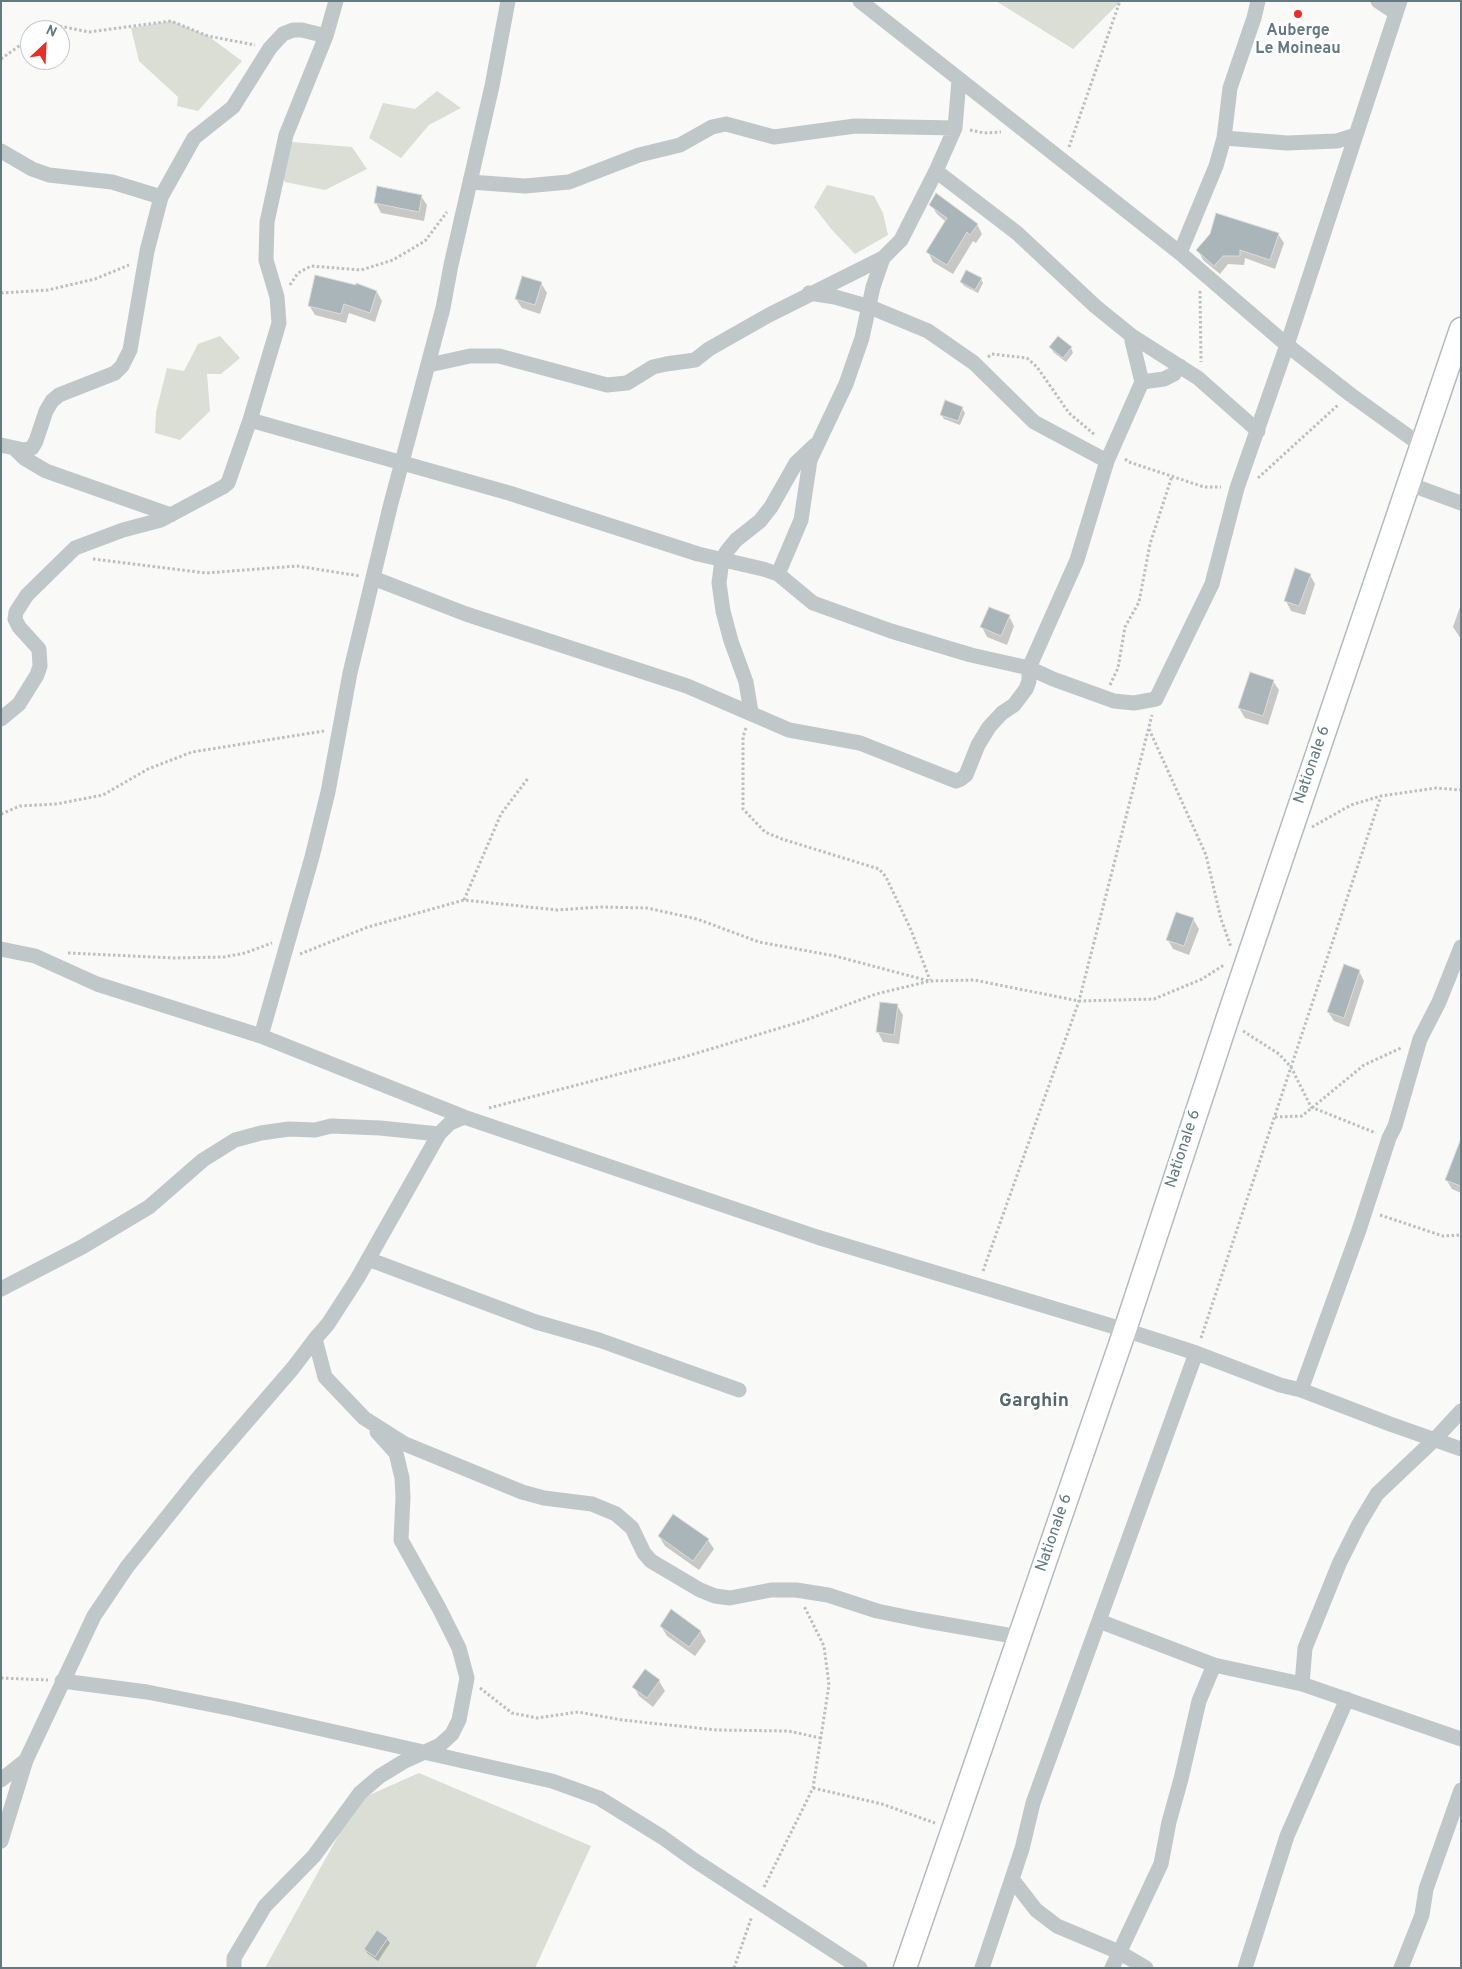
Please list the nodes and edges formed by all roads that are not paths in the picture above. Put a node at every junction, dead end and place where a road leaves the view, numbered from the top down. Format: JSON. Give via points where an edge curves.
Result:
{"nodes":[{"id":1,"x":336,"y":1,"type":"edge"},
{"id":2,"x":508,"y":1,"type":"edge"},
{"id":3,"x":1258,"y":1,"type":"edge"},
{"id":4,"x":1378,"y":1,"type":"edge"},
{"id":5,"x":865,"y":3,"type":"edge"},
{"id":6,"x":1398,"y":7,"type":"edge"},
{"id":7,"x":326,"y":36,"type":"junction"},
{"id":8,"x":959,"y":80,"type":"junction"},
{"id":9,"x":954,"y":128,"type":"junction"},
{"id":10,"x":1356,"y":135,"type":"junction"},
{"id":11,"x":1224,"y":138,"type":"junction"},
{"id":12,"x":1,"y":151,"type":"edge"},
{"id":13,"x":936,"y":171,"type":"junction"},
{"id":14,"x":470,"y":182,"type":"junction"},
{"id":15,"x":161,"y":197,"type":"junction"},
{"id":16,"x":1180,"y":253,"type":"junction"},
{"id":17,"x":882,"y":258,"type":"junction"},
{"id":18,"x":809,"y":294,"type":"junction"},
{"id":19,"x":870,"y":306,"type":"junction"},
{"id":20,"x":1461,"y":330,"type":"edge"},
{"id":21,"x":1132,"y":336,"type":"junction"},
{"id":22,"x":1287,"y":345,"type":"junction"},
{"id":23,"x":429,"y":365,"type":"junction"},
{"id":24,"x":1180,"y":366,"type":"junction"},
{"id":25,"x":1142,"y":382,"type":"junction"},
{"id":26,"x":250,"y":420,"type":"junction"},
{"id":27,"x":1258,"y":430,"type":"junction"},
{"id":28,"x":818,"y":442,"type":"junction"},
{"id":29,"x":1422,"y":446,"type":"junction"},
{"id":30,"x":8,"y":447,"type":"edge"},
{"id":31,"x":1107,"y":461,"type":"junction"},
{"id":32,"x":402,"y":462,"type":"junction"},
{"id":33,"x":1409,"y":484,"type":"junction"},
{"id":34,"x":1461,"y":503,"type":"edge"},
{"id":35,"x":171,"y":515,"type":"junction"},
{"id":36,"x":722,"y":560,"type":"junction"},
{"id":37,"x":778,"y":574,"type":"junction"},
{"id":38,"x":373,"y":578,"type":"junction"},
{"id":39,"x":1029,"y":668,"type":"junction"},
{"id":40,"x":751,"y":712,"type":"junction"},
{"id":41,"x":1,"y":718,"type":"edge"},
{"id":42,"x":1461,"y":947,"type":"edge"},
{"id":43,"x":1,"y":949,"type":"edge"},
{"id":44,"x":261,"y":1036,"type":"junction"},
{"id":45,"x":464,"y":1118,"type":"junction"},
{"id":46,"x":439,"y":1134,"type":"junction"},
{"id":47,"x":368,"y":1259,"type":"junction"},
{"id":48,"x":1,"y":1289,"type":"edge"},
{"id":49,"x":1125,"y":1330,"type":"junction"},
{"id":50,"x":315,"y":1339,"type":"junction"},
{"id":51,"x":1196,"y":1353,"type":"junction"},
{"id":52,"x":739,"y":1390,"type":"dead end"},
{"id":53,"x":1301,"y":1390,"type":"junction"},
{"id":54,"x":1461,"y":1411,"type":"edge"},
{"id":55,"x":364,"y":1418,"type":"junction"},
{"id":56,"x":1435,"y":1439,"type":"junction"},
{"id":57,"x":1461,"y":1448,"type":"edge"},
{"id":58,"x":1099,"y":1621,"type":"junction"},
{"id":59,"x":1019,"y":1637,"type":"junction"},
{"id":60,"x":1214,"y":1665,"type":"junction"},
{"id":61,"x":62,"y":1681,"type":"junction"},
{"id":62,"x":1302,"y":1684,"type":"junction"},
{"id":63,"x":1347,"y":1699,"type":"junction"},
{"id":64,"x":1461,"y":1739,"type":"edge"},
{"id":65,"x":424,"y":1751,"type":"junction"},
{"id":66,"x":26,"y":1760,"type":"junction"},
{"id":67,"x":1,"y":1780,"type":"edge"},
{"id":68,"x":1461,"y":1790,"type":"edge"},
{"id":69,"x":1,"y":1841,"type":"edge"},
{"id":70,"x":1012,"y":1879,"type":"junction"},
{"id":71,"x":1119,"y":1952,"type":"junction"},
{"id":72,"x":234,"y":1968,"type":"edge"},
{"id":73,"x":860,"y":1968,"type":"edge"},
{"id":74,"x":905,"y":1968,"type":"edge"},
{"id":75,"x":982,"y":1968,"type":"edge"},
{"id":76,"x":1112,"y":1968,"type":"edge"},
{"id":77,"x":1146,"y":1968,"type":"edge"},
{"id":78,"x":1245,"y":1968,"type":"edge"},
{"id":79,"x":1401,"y":1968,"type":"edge"}],
"edges":[{"from":1,"to":7,"type":"street"},
{"from":2,"to":14,"type":"street"},
{"from":3,"to":11,"type":"street","via":[[1230,88]]},
{"from":4,"to":6,"type":"street"},
{"from":5,"to":8,"type":"street"},
{"from":6,"to":10,"type":"street"},
{"from":7,"to":15,"type":"street","via":[[302,30],[282,34],[232,107],[194,138]]},
{"from":7,"to":26,"type":"street","via":[[286,136],[267,222],[266,260],[277,297],[279,322]]},
{"from":8,"to":9,"type":"street"},
{"from":8,"to":16,"type":"street"},
{"from":9,"to":13,"type":"street"},
{"from":9,"to":14,"type":"street","via":[[855,126],[774,137],[726,124],[712,127],[680,145],[639,155],[569,182],[526,186]]},
{"from":10,"to":11,"type":"street","via":[[1337,141],[1287,143]]},
{"from":10,"to":22,"type":"street"},
{"from":11,"to":16,"type":"street","via":[[1216,166]]},
{"from":12,"to":15,"type":"street","via":[[49,175],[112,182]]},
{"from":13,"to":17,"type":"street","via":[[901,240]]},
{"from":13,"to":21,"type":"street","via":[[1017,234]]},
{"from":14,"to":23,"type":"street"},
{"from":15,"to":30,"type":"street","via":[[147,251],[130,350],[122,366],[115,373],[52,401],[32,448]]},
{"from":16,"to":22,"type":"street"},
{"from":17,"to":18,"type":"street"},
{"from":17,"to":19,"type":"street"},
{"from":18,"to":19,"type":"street"},
{"from":18,"to":23,"type":"street","via":[[709,349],[695,360],[653,367],[627,383],[607,385],[499,356],[470,356]]},
{"from":19,"to":28,"type":"street","via":[[846,384]]},
{"from":19,"to":31,"type":"street","via":[[904,319],[940,339],[974,364],[1034,422]]},
{"from":20,"to":29,"type":"main road","name":"Nationale 6"},
{"from":21,"to":24,"type":"street"},
{"from":21,"to":25,"type":"street"},
{"from":22,"to":27,"type":"street"},
{"from":22,"to":29,"type":"street"},
{"from":23,"to":32,"type":"street"},
{"from":24,"to":25,"type":"street","via":[[1164,379]]},
{"from":24,"to":27,"type":"street"},
{"from":25,"to":31,"type":"street"},
{"from":26,"to":32,"type":"street"},
{"from":26,"to":35,"type":"street","via":[[228,483]]},
{"from":27,"to":39,"type":"street","via":[[1237,488],[1212,584],[1156,699],[1134,703],[1114,700]]},
{"from":28,"to":36,"type":"street","via":[[796,463],[760,521],[736,540]]},
{"from":28,"to":37,"type":"street","via":[[810,460],[801,520]]},
{"from":29,"to":33,"type":"main road","name":"Nationale 6"},
{"from":30,"to":35,"type":"street","via":[[46,471]]},
{"from":31,"to":39,"type":"street","via":[[1077,560]]},
{"from":32,"to":36,"type":"street"},
{"from":32,"to":38,"type":"street"},
{"from":33,"to":34,"type":"street"},
{"from":33,"to":49,"type":"main road","name":"Nationale 6","via":[[1288,841],[1244,954],[1227,1020]]},
{"from":35,"to":41,"type":"street","via":[[75,548],[27,595],[15,618],[39,649],[40,666],[19,704]]},
{"from":36,"to":37,"type":"street"},
{"from":36,"to":40,"type":"street","via":[[723,611],[746,682]]},
{"from":37,"to":39,"type":"street","via":[[807,599],[831,609],[971,655]]},
{"from":38,"to":40,"type":"street","via":[[466,614],[688,686]]},
{"from":38,"to":44,"type":"street","via":[[350,673],[326,801],[292,934]]},
{"from":39,"to":40,"type":"street","via":[[1029,681],[1022,696],[989,727],[966,775],[956,781],[860,743],[789,730]]},
{"from":42,"to":53,"type":"street","via":[[1420,1039],[1395,1126],[1388,1138],[1366,1210]]},
{"from":43,"to":44,"type":"street","via":[[35,956],[97,984]]},
{"from":44,"to":45,"type":"street"},
{"from":45,"to":46,"type":"street","via":[[450,1123]]},
{"from":45,"to":49,"type":"street","via":[[817,1237]]},
{"from":46,"to":47,"type":"street"},
{"from":46,"to":48,"type":"street","via":[[331,1126],[261,1133],[235,1140],[203,1160],[149,1207],[82,1247]]},
{"from":47,"to":50,"type":"street","via":[[328,1324]]},
{"from":47,"to":52,"type":"street","via":[[519,1316],[599,1340]]},
{"from":49,"to":51,"type":"street"},
{"from":49,"to":59,"type":"main road","name":"Nationale 6"},
{"from":50,"to":55,"type":"street","via":[[325,1377]]},
{"from":50,"to":61,"type":"street","via":[[127,1567],[94,1616]]},
{"from":51,"to":53,"type":"street"},
{"from":51,"to":58,"type":"street"},
{"from":53,"to":56,"type":"street"},
{"from":54,"to":56,"type":"street"},
{"from":55,"to":59,"type":"street","via":[[405,1444],[522,1492],[592,1504],[616,1514],[632,1528],[644,1553],[652,1561],[707,1593],[730,1598],[772,1590],[796,1590],[828,1595],[877,1611]]},
{"from":55,"to":65,"type":"street","via":[[396,1453],[402,1478],[401,1540],[459,1648],[467,1678],[461,1711],[452,1734],[440,1745]]},
{"from":56,"to":57,"type":"street"},
{"from":56,"to":62,"type":"street","via":[[1377,1494],[1359,1524],[1305,1648]]},
{"from":58,"to":60,"type":"street"},
{"from":58,"to":70,"type":"street","via":[[1033,1802]]},
{"from":59,"to":74,"type":"main road","name":"Nationale 6"},
{"from":60,"to":62,"type":"street"},
{"from":60,"to":71,"type":"street","via":[[1199,1701],[1161,1864]]},
{"from":61,"to":65,"type":"street","via":[[147,1692]]},
{"from":61,"to":66,"type":"street"},
{"from":62,"to":63,"type":"street"},
{"from":63,"to":64,"type":"street"},
{"from":63,"to":78,"type":"street","via":[[1287,1836]]},
{"from":65,"to":72,"type":"street","via":[[380,1776],[360,1793],[314,1856],[265,1906],[234,1958]]},
{"from":65,"to":73,"type":"street","via":[[552,1781],[599,1798]]},
{"from":66,"to":67,"type":"street"},
{"from":66,"to":69,"type":"street"},
{"from":68,"to":79,"type":"street","via":[[1426,1890],[1422,1915]]},
{"from":70,"to":71,"type":"street","via":[[1036,1910],[1057,1926]]},
{"from":70,"to":75,"type":"street"},
{"from":71,"to":76,"type":"street"},
{"from":71,"to":77,"type":"street"}]}
